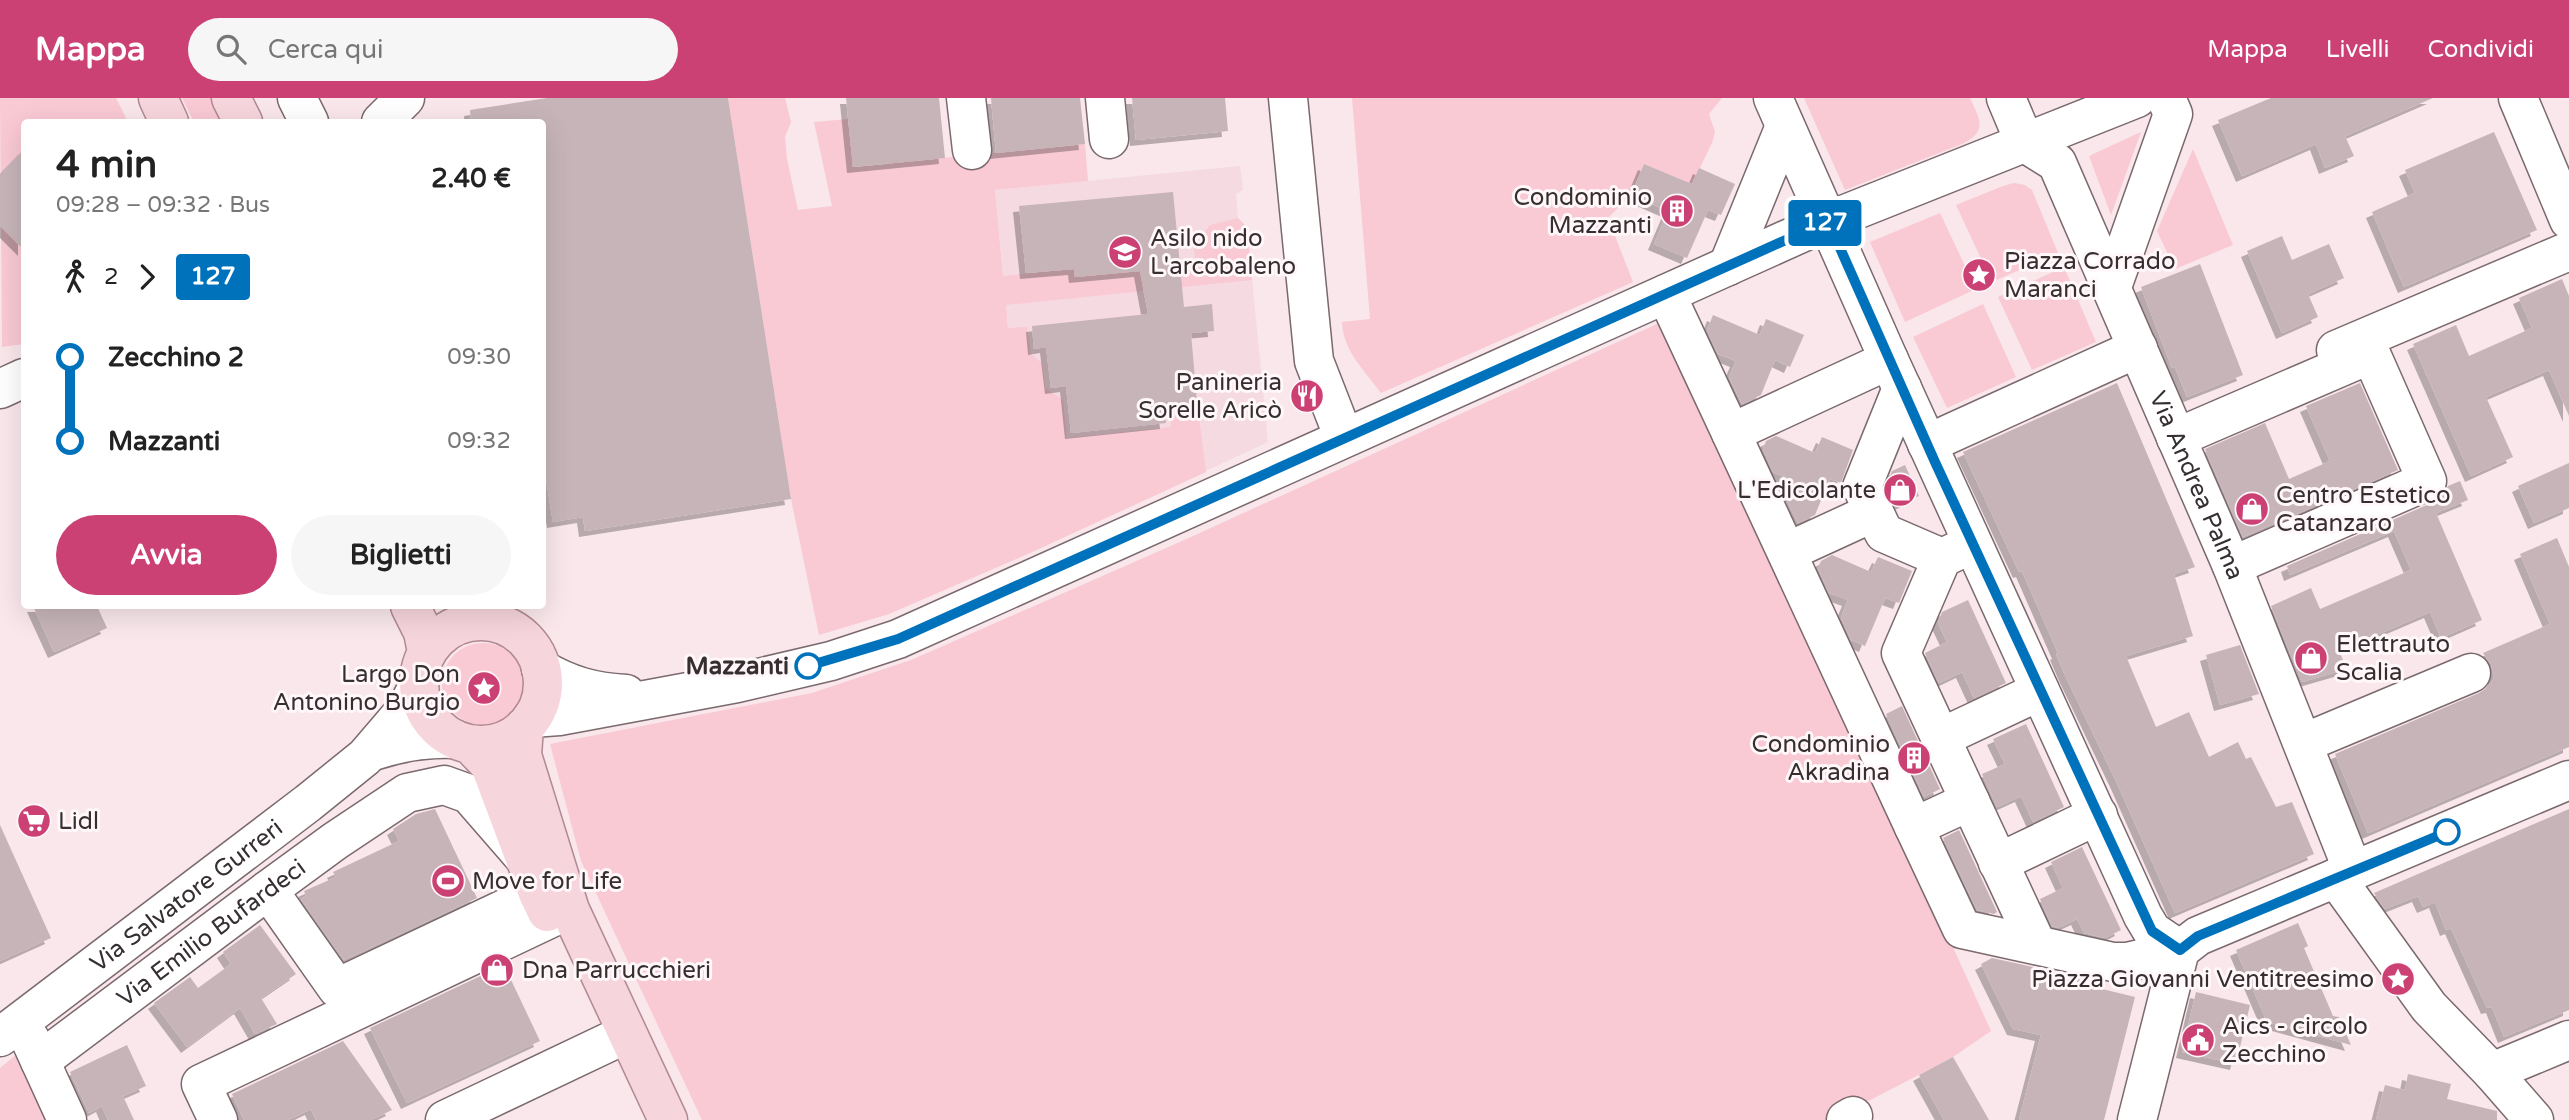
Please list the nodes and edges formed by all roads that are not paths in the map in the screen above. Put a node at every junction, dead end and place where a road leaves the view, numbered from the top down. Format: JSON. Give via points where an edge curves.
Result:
{"nodes":[{"id":1,"x":158,"y":98,"type":"edge"},
{"id":2,"x":231,"y":98,"type":"edge"},
{"id":3,"x":297,"y":98,"type":"edge"},
{"id":4,"x":405,"y":98,"type":"edge"},
{"id":5,"x":966,"y":98,"type":"edge"},
{"id":6,"x":1105,"y":98,"type":"edge"},
{"id":7,"x":1288,"y":98,"type":"edge"},
{"id":8,"x":2006,"y":98,"type":"edge"},
{"id":9,"x":2137,"y":98,"type":"edge"},
{"id":10,"x":2166,"y":98,"type":"edge"},
{"id":11,"x":2518,"y":98,"type":"edge"},
{"id":12,"x":1779,"y":112,"type":"edge"},
{"id":13,"x":168,"y":119,"type":"edge"},
{"id":14,"x":242,"y":119,"type":"edge"},
{"id":15,"x":308,"y":119,"type":"edge"},
{"id":16,"x":384,"y":119,"type":"edge"},
{"id":17,"x":1109,"y":139,"type":"dead end"},
{"id":18,"x":2025,"y":143,"type":"junction"},
{"id":19,"x":972,"y":150,"type":"dead end"},
{"id":20,"x":2569,"y":220,"type":"edge"},
{"id":21,"x":1828,"y":221,"type":"junction"},
{"id":22,"x":2569,"y":251,"type":"edge"},
{"id":23,"x":1728,"y":266,"type":"junction"},
{"id":24,"x":2112,"y":287,"type":"junction"},
{"id":25,"x":1666,"y":294,"type":"junction"},
{"id":26,"x":2138,"y":348,"type":"junction"},
{"id":27,"x":2300,"y":365,"type":"dead end"},
{"id":28,"x":1895,"y":374,"type":"junction"},
{"id":29,"x":21,"y":379,"type":"edge"},
{"id":30,"x":0,"y":389,"type":"edge"},
{"id":31,"x":1731,"y":433,"type":"junction"},
{"id":32,"x":1344,"y":438,"type":"junction"},
{"id":33,"x":2176,"y":438,"type":"junction"},
{"id":34,"x":1927,"y":444,"type":"junction"},
{"id":35,"x":1874,"y":512,"type":"junction"},
{"id":36,"x":1957,"y":551,"type":"junction"},
{"id":37,"x":1787,"y":552,"type":"junction"},
{"id":38,"x":2232,"y":566,"type":"junction"},
{"id":39,"x":412,"y":609,"type":"edge"},
{"id":40,"x":485,"y":614,"type":"edge"},
{"id":41,"x":1901,"y":653,"type":"junction"},
{"id":42,"x":423,"y":668,"type":"junction"},
{"id":43,"x":541,"y":669,"type":"junction"},
{"id":44,"x":2471,"y":673,"type":"dead end"},
{"id":45,"x":1845,"y":678,"type":"junction"},
{"id":46,"x":2040,"y":691,"type":"junction"},
{"id":47,"x":663,"y":697,"type":"junction"},
{"id":48,"x":528,"y":723,"type":"junction"},
{"id":49,"x":1940,"y":738,"type":"junction"},
{"id":50,"x":462,"y":741,"type":"junction"},
{"id":51,"x":2304,"y":743,"type":"junction"},
{"id":52,"x":373,"y":751,"type":"junction"},
{"id":53,"x":2569,"y":780,"type":"edge"},
{"id":54,"x":1970,"y":801,"type":"junction"},
{"id":55,"x":308,"y":803,"type":"junction"},
{"id":56,"x":2098,"y":815,"type":"junction"},
{"id":57,"x":1914,"y":827,"type":"junction"},
{"id":58,"x":335,"y":841,"type":"junction"},
{"id":59,"x":1998,"y":863,"type":"junction"},
{"id":60,"x":2345,"y":875,"type":"junction"},
{"id":61,"x":268,"y":890,"type":"junction"},
{"id":62,"x":538,"y":891,"type":"junction"},
{"id":63,"x":2037,"y":945,"type":"junction"},
{"id":64,"x":2180,"y":950,"type":"junction"},
{"id":65,"x":10,"y":1029,"type":"edge"},
{"id":66,"x":2569,"y":1040,"type":"edge"},
{"id":67,"x":609,"y":1042,"type":"junction"},
{"id":68,"x":40,"y":1061,"type":"junction"},
{"id":69,"x":2492,"y":1072,"type":"junction"},
{"id":70,"x":67,"y":1120,"type":"edge"},
{"id":71,"x":218,"y":1120,"type":"edge"},
{"id":72,"x":445,"y":1120,"type":"edge"},
{"id":73,"x":646,"y":1120,"type":"edge"},
{"id":74,"x":668,"y":1120,"type":"edge"},
{"id":75,"x":2137,"y":1120,"type":"edge"},
{"id":76,"x":2534,"y":1120,"type":"edge"}],
"edges":[{"from":1,"to":13,"type":"main road"},
{"from":2,"to":14,"type":"main road"},
{"from":3,"to":15,"type":"street"},
{"from":4,"to":16,"type":"street"},
{"from":5,"to":19,"type":"street"},
{"from":6,"to":17,"type":"street"},
{"from":7,"to":32,"type":"street","via":[[1314,361]]},
{"from":8,"to":18,"type":"street"},
{"from":9,"to":18,"type":"street"},
{"from":10,"to":24,"type":"street","via":[[2173,114]]},
{"from":11,"to":20,"type":"street"},
{"from":12,"to":21,"type":"street"},
{"from":12,"to":23,"type":"street"},
{"from":18,"to":21,"type":"street"},
{"from":18,"to":24,"type":"street","name":"Via Andrea Palma","via":[[2057,163]]},
{"from":21,"to":23,"type":"street"},
{"from":21,"to":28,"type":"street"},
{"from":22,"to":27,"type":"street"},
{"from":23,"to":25,"type":"street"},
{"from":24,"to":26,"type":"street","name":"Via Andrea Palma"},
{"from":25,"to":31,"type":"street"},
{"from":25,"to":32,"type":"street"},
{"from":26,"to":33,"type":"street","name":"Via Andrea Palma"},
{"from":26,"to":34,"type":"street"},
{"from":28,"to":31,"type":"street"},
{"from":28,"to":34,"type":"street"},
{"from":28,"to":35,"type":"street","via":[[1862,487]]},
{"from":29,"to":30,"type":"street"},
{"from":31,"to":37,"type":"street"},
{"from":32,"to":47,"type":"street","via":[[898,639],[831,661]]},
{"from":33,"to":38,"type":"street","name":"Via Andrea Palma"},
{"from":33,"to":38,"type":"street","via":[[2371,354],[2427,481]]},
{"from":34,"to":36,"type":"street"},
{"from":35,"to":36,"type":"street","via":[[1884,533]]},
{"from":35,"to":37,"type":"street"},
{"from":36,"to":41,"type":"street"},
{"from":36,"to":46,"type":"street"},
{"from":37,"to":45,"type":"street"},
{"from":38,"to":51,"type":"street","name":"Via Andrea Palma"},
{"from":39,"to":42,"type":"main road","via":[[423,632]]},
{"from":40,"to":42,"type":"main road","via":[[478,622],[463,624],[437,640]]},
{"from":40,"to":43,"type":"main road","via":[[519,634],[537,656]]},
{"from":41,"to":45,"type":"street"},
{"from":41,"to":49,"type":"street"},
{"from":42,"to":50,"type":"main road","via":[[425,710],[443,732]]},
{"from":42,"to":52,"type":"street","via":[[407,708]]},
{"from":43,"to":47,"type":"street","via":[[589,690]]},
{"from":43,"to":48,"type":"main road","via":[[542,695]]},
{"from":44,"to":51,"type":"street"},
{"from":45,"to":57,"type":"street"},
{"from":46,"to":49,"type":"street"},
{"from":46,"to":56,"type":"street"},
{"from":47,"to":48,"type":"street"},
{"from":48,"to":50,"type":"main road","via":[[499,742]]},
{"from":48,"to":74,"type":"main road","via":[[522,755],[570,910]]},
{"from":49,"to":54,"type":"street"},
{"from":50,"to":52,"type":"street","via":[[425,739]]},
{"from":50,"to":62,"type":"main road","via":[[490,765]]},
{"from":51,"to":60,"type":"street","name":"Via Andrea Palma"},
{"from":52,"to":55,"type":"street","name":"Via Salvatore Gurreri"},
{"from":53,"to":60,"type":"street"},
{"from":54,"to":57,"type":"street"},
{"from":54,"to":59,"type":"street"},
{"from":55,"to":58,"type":"street"},
{"from":55,"to":65,"type":"street","name":"Via Salvatore Gurreri"},
{"from":56,"to":59,"type":"street"},
{"from":56,"to":64,"type":"street","via":[[2152,931]]},
{"from":57,"to":63,"type":"street","via":[[1962,929]]},
{"from":58,"to":61,"type":"street","name":"Via Emilio Bufardeci"},
{"from":58,"to":62,"type":"street","name":"Via Emilio Bufardeci","via":[[407,793],[444,785],[469,794]]},
{"from":59,"to":63,"type":"street"},
{"from":60,"to":64,"type":"street","via":[[2198,936]]},
{"from":60,"to":69,"type":"street","name":"Via Andrea Palma","via":[[2429,1007]]},
{"from":61,"to":62,"type":"street","via":[[337,988]]},
{"from":61,"to":68,"type":"street","name":"Via Emilio Bufardeci"},
{"from":62,"to":67,"type":"main road"},
{"from":62,"to":71,"type":"street","via":[[201,1084]]},
{"from":63,"to":64,"type":"street","via":[[2113,962]]},
{"from":64,"to":75,"type":"street"},
{"from":65,"to":68,"type":"street"},
{"from":66,"to":69,"type":"street"},
{"from":67,"to":72,"type":"street"},
{"from":67,"to":73,"type":"main road"},
{"from":68,"to":70,"type":"street"},
{"from":69,"to":76,"type":"street","name":"Via Andrea Palma"}]}
